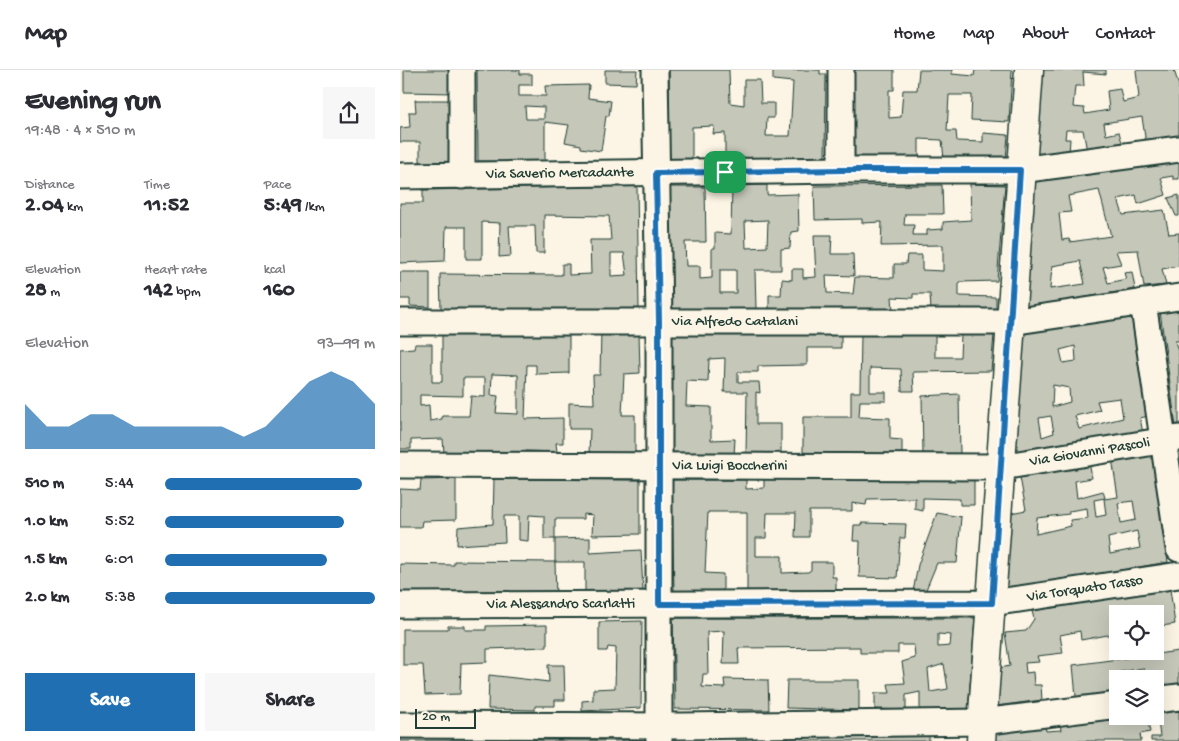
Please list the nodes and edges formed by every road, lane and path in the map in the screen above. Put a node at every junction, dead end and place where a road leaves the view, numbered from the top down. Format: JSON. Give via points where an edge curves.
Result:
{"nodes":[{"id":1,"x":462,"y":70,"type":"edge"},
{"id":2,"x":655,"y":70,"type":"edge"},
{"id":3,"x":841,"y":70,"type":"edge"},
{"id":4,"x":1029,"y":70,"type":"edge"},
{"id":5,"x":1179,"y":150,"type":"edge"},
{"id":6,"x":841,"y":170,"type":"junction"},
{"id":7,"x":1020,"y":170,"type":"junction"},
{"id":8,"x":656,"y":173,"type":"junction"},
{"id":9,"x":400,"y":176,"type":"edge"},
{"id":10,"x":462,"y":176,"type":"junction"},
{"id":11,"x":1179,"y":297,"type":"edge"},
{"id":12,"x":1143,"y":302,"type":"junction"},
{"id":13,"x":659,"y":321,"type":"junction"},
{"id":14,"x":400,"y":322,"type":"edge"},
{"id":15,"x":1011,"y":322,"type":"junction"},
{"id":16,"x":1171,"y":440,"type":"edge"},
{"id":17,"x":400,"y":465,"type":"edge"},
{"id":18,"x":658,"y":467,"type":"junction"},
{"id":19,"x":1001,"y":467,"type":"junction"},
{"id":20,"x":1179,"y":549,"type":"edge"},
{"id":21,"x":1179,"y":575,"type":"edge"},
{"id":22,"x":992,"y":603,"type":"junction"},
{"id":23,"x":400,"y":604,"type":"edge"},
{"id":24,"x":659,"y":604,"type":"junction"},
{"id":25,"x":1179,"y":697,"type":"edge"},
{"id":26,"x":1164,"y":699,"type":"edge"},
{"id":27,"x":1109,"y":707,"type":"edge"},
{"id":28,"x":400,"y":725,"type":"edge"},
{"id":29,"x":981,"y":732,"type":"edge"},
{"id":30,"x":659,"y":733,"type":"edge"}],
"edges":[{"from":1,"to":10,"type":"street"},
{"from":2,"to":8,"type":"street"},
{"from":3,"to":6,"type":"street"},
{"from":4,"to":7,"type":"street"},
{"from":5,"to":7,"type":"street","name":"Via Saverio Mercadante"},
{"from":6,"to":7,"type":"street","name":"Via Saverio Mercadante"},
{"from":6,"to":8,"type":"street","name":"Via Saverio Mercadante"},
{"from":7,"to":15,"type":"street"},
{"from":8,"to":10,"type":"street","name":"Via Saverio Mercadante"},
{"from":8,"to":13,"type":"street"},
{"from":9,"to":10,"type":"street","name":"Via Saverio Mercadante"},
{"from":11,"to":12,"type":"street","name":"Via Alfredo Catalani"},
{"from":12,"to":15,"type":"street","name":"Via Alfredo Catalani"},
{"from":12,"to":16,"type":"street"},
{"from":13,"to":14,"type":"street","name":"Via Alfredo Catalani"},
{"from":13,"to":15,"type":"street","name":"Via Alfredo Catalani"},
{"from":13,"to":18,"type":"street"},
{"from":15,"to":19,"type":"street"},
{"from":16,"to":19,"type":"street","name":"Via Giovanni Pascoli"},
{"from":16,"to":20,"type":"street"},
{"from":17,"to":18,"type":"street","name":"Via Luigi Boccherini"},
{"from":18,"to":19,"type":"street","name":"Via Luigi Boccherini"},
{"from":18,"to":24,"type":"street"},
{"from":19,"to":22,"type":"street"},
{"from":21,"to":22,"type":"street","name":"Via Torquato Tasso"},
{"from":22,"to":24,"type":"street","name":"Via Alessandro Scarlatti"},
{"from":22,"to":29,"type":"street"},
{"from":23,"to":24,"type":"street","name":"Via Alessandro Scarlatti"},
{"from":24,"to":30,"type":"street"},
{"from":25,"to":26,"type":"street"},
{"from":27,"to":29,"type":"street"},
{"from":28,"to":30,"type":"street"},
{"from":29,"to":30,"type":"street"}]}
